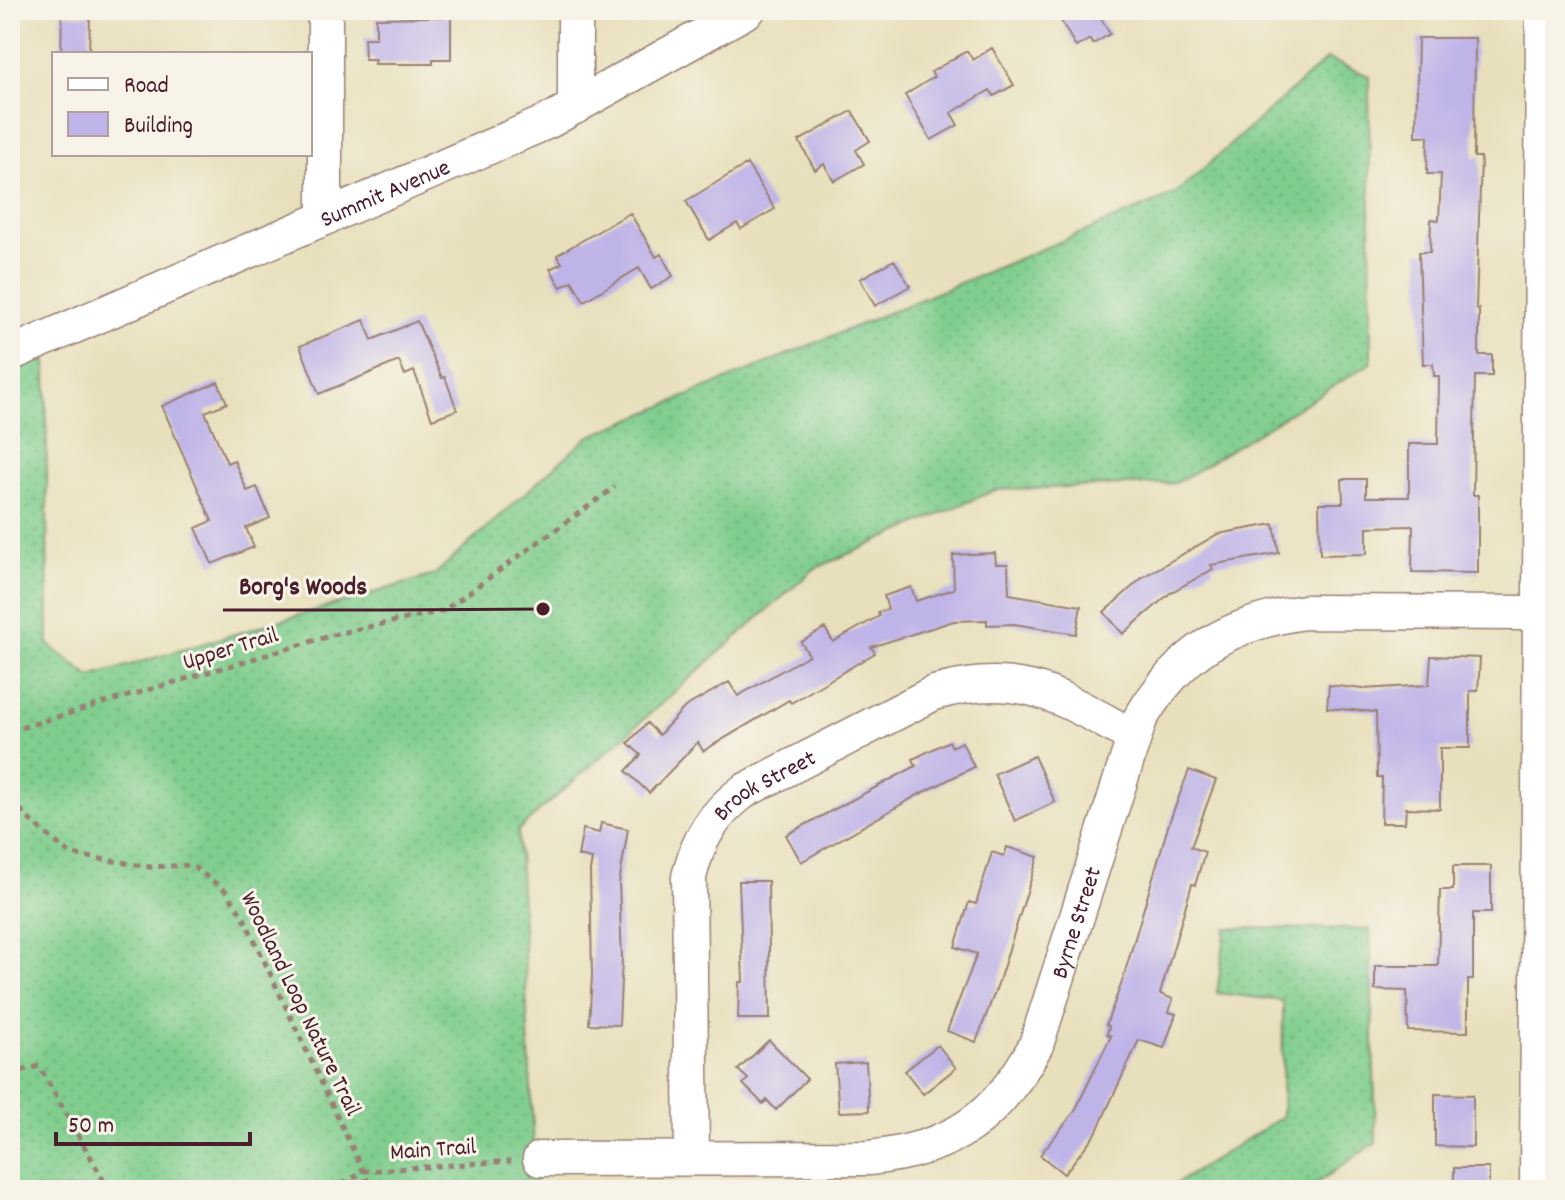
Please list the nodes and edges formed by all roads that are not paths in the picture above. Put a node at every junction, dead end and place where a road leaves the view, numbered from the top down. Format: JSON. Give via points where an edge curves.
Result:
{"nodes":[{"id":1,"x":325,"y":10,"type":"edge"},
{"id":2,"x":575,"y":10,"type":"edge"},
{"id":3,"x":748,"y":10,"type":"edge"},
{"id":4,"x":1543,"y":10,"type":"edge"},
{"id":5,"x":575,"y":107,"type":"junction"},
{"id":6,"x":325,"y":216,"type":"junction"},
{"id":7,"x":10,"y":354,"type":"edge"},
{"id":8,"x":1548,"y":613,"type":"edge"},
{"id":9,"x":1134,"y":737,"type":"junction"},
{"id":10,"x":692,"y":1158,"type":"junction"},
{"id":11,"x":540,"y":1159,"type":"road end"},
{"id":12,"x":1537,"y":1190,"type":"edge"}],
"edges":[{"from":1,"to":6,"type":"street"},
{"from":2,"to":5,"type":"street"},
{"from":3,"to":5,"type":"street","name":"Summit Avenue"},
{"from":4,"to":8,"type":"street"},
{"from":5,"to":6,"type":"street","name":"Summit Avenue"},
{"from":6,"to":7,"type":"street","name":"Summit Avenue"},
{"from":8,"to":9,"type":"street","name":"Byrne Street","via":[[1304,612],[1266,618],[1203,647],[1174,672],[1154,696]]},
{"from":8,"to":12,"type":"street"},
{"from":9,"to":10,"type":"street","name":"Byrne Street","via":[[1036,1045],[1018,1079],[993,1108],[937,1144],[903,1154]]},
{"from":9,"to":10,"type":"street","name":"Brook Street","via":[[1060,696],[1030,686],[964,685],[934,693],[726,805],[706,827],[689,877]]},
{"from":10,"to":11,"type":"street","name":"Byrne Street"}]}
